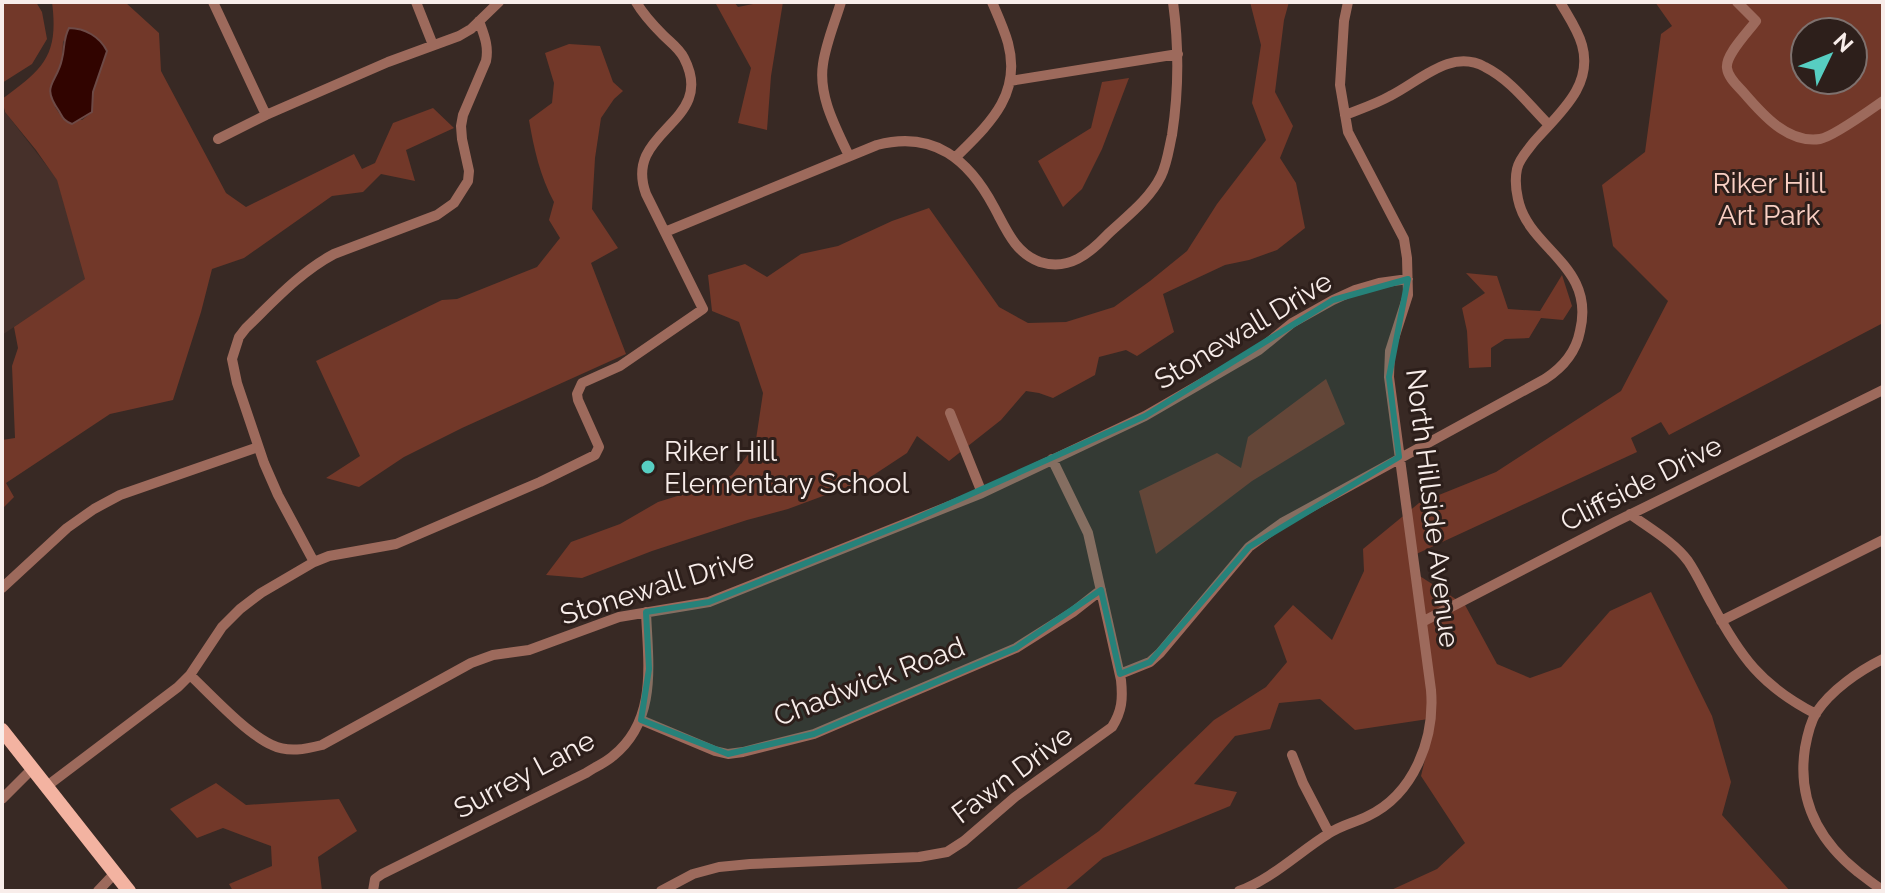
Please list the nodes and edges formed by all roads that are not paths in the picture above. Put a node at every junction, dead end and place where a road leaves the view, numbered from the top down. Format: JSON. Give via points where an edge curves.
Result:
{"nodes":[{"id":1,"x":213,"y":2,"type":"edge"},
{"id":2,"x":416,"y":2,"type":"edge"},
{"id":3,"x":499,"y":2,"type":"edge"},
{"id":4,"x":636,"y":2,"type":"edge"},
{"id":5,"x":841,"y":2,"type":"edge"},
{"id":6,"x":992,"y":2,"type":"edge"},
{"id":7,"x":1173,"y":2,"type":"edge"},
{"id":8,"x":1348,"y":2,"type":"edge"},
{"id":9,"x":1560,"y":2,"type":"edge"},
{"id":10,"x":1737,"y":2,"type":"edge"},
{"id":11,"x":479,"y":21,"type":"junction"},
{"id":12,"x":433,"y":45,"type":"junction"},
{"id":13,"x":1178,"y":54,"type":"junction"},
{"id":14,"x":1010,"y":81,"type":"junction"},
{"id":15,"x":1883,"y":101,"type":"edge"},
{"id":16,"x":266,"y":115,"type":"junction"},
{"id":17,"x":1345,"y":115,"type":"junction"},
{"id":18,"x":1549,"y":125,"type":"junction"},
{"id":19,"x":218,"y":139,"type":"dead end"},
{"id":20,"x":849,"y":156,"type":"junction"},
{"id":21,"x":956,"y":157,"type":"junction"},
{"id":22,"x":665,"y":232,"type":"junction"},
{"id":23,"x":1408,"y":279,"type":"junction"},
{"id":24,"x":1882,"y":394,"type":"edge"},
{"id":25,"x":950,"y":413,"type":"dead end"},
{"id":26,"x":258,"y":447,"type":"junction"},
{"id":27,"x":1399,"y":457,"type":"junction"},
{"id":28,"x":1052,"y":459,"type":"junction"},
{"id":29,"x":982,"y":493,"type":"junction"},
{"id":30,"x":1630,"y":514,"type":"junction"},
{"id":31,"x":1883,"y":540,"type":"edge"},
{"id":32,"x":314,"y":562,"type":"junction"},
{"id":33,"x":2,"y":588,"type":"edge"},
{"id":34,"x":1101,"y":590,"type":"junction"},
{"id":35,"x":646,"y":612,"type":"junction"},
{"id":36,"x":1721,"y":621,"type":"junction"},
{"id":37,"x":1422,"y":622,"type":"junction"},
{"id":38,"x":1883,"y":659,"type":"edge"},
{"id":39,"x":1120,"y":674,"type":"junction"},
{"id":40,"x":190,"y":675,"type":"junction"},
{"id":41,"x":1816,"y":714,"type":"junction"},
{"id":42,"x":641,"y":720,"type":"junction"},
{"id":43,"x":2,"y":730,"type":"edge"},
{"id":44,"x":1292,"y":755,"type":"dead end"},
{"id":45,"x":33,"y":768,"type":"junction"},
{"id":46,"x":47,"y":786,"type":"junction"},
{"id":47,"x":2,"y":799,"type":"edge"},
{"id":48,"x":1329,"y":833,"type":"junction"},
{"id":49,"x":115,"y":873,"type":"junction"},
{"id":50,"x":1883,"y":890,"type":"edge"},
{"id":51,"x":98,"y":891,"type":"edge"},
{"id":52,"x":129,"y":891,"type":"edge"},
{"id":53,"x":373,"y":891,"type":"edge"},
{"id":54,"x":661,"y":891,"type":"edge"},
{"id":55,"x":1239,"y":891,"type":"edge"}],
"edges":[{"from":1,"to":16,"type":"street"},
{"from":2,"to":12,"type":"street"},
{"from":3,"to":11,"type":"street"},
{"from":4,"to":22,"type":"street","via":[[677,47],[690,75],[684,109],[643,162],[641,179]]},
{"from":5,"to":20,"type":"street","via":[[823,78],[829,114]]},
{"from":6,"to":14,"type":"street","via":[[1010,50]]},
{"from":7,"to":13,"type":"street"},
{"from":8,"to":17,"type":"street","name":"North Hillside Avenue","via":[[1340,85]]},
{"from":9,"to":18,"type":"street","via":[[1582,43],[1585,67],[1578,91]]},
{"from":10,"to":15,"type":"street","via":[[1756,21],[1727,67],[1766,120],[1785,132],[1822,139]]},
{"from":11,"to":12,"type":"street","via":[[459,36]]},
{"from":11,"to":26,"type":"street","via":[[488,51],[463,115],[468,181],[454,203],[437,215],[321,261],[239,337],[233,369]]},
{"from":12,"to":16,"type":"street"},
{"from":13,"to":14,"type":"street"},
{"from":13,"to":21,"type":"street","via":[[1177,101],[1161,176],[1148,195],[1078,260],[1051,264],[1025,254]]},
{"from":14,"to":21,"type":"street","via":[[993,119]]},
{"from":16,"to":19,"type":"street"},
{"from":17,"to":18,"type":"street","via":[[1438,68],[1471,61],[1507,82]]},
{"from":17,"to":23,"type":"street","name":"North Hillside Avenue","via":[[1348,132],[1404,239]]},
{"from":18,"to":27,"type":"street","via":[[1517,166],[1518,201],[1576,286],[1582,315],[1576,345],[1552,374]]},
{"from":20,"to":21,"type":"street","via":[[891,141],[927,144]]},
{"from":20,"to":22,"type":"street"},
{"from":22,"to":32,"type":"street","via":[[703,309],[620,366],[582,383],[577,394],[599,447],[595,455],[396,544]]},
{"from":23,"to":27,"type":"street","name":"North Hillside Avenue","via":[[1390,351]]},
{"from":23,"to":28,"type":"street","name":"Stonewall Drive","via":[[1333,300],[1145,416]]},
{"from":24,"to":30,"type":"street","name":"Cliffside Drive"},
{"from":25,"to":29,"type":"street"},
{"from":26,"to":32,"type":"street"},
{"from":26,"to":33,"type":"street","via":[[94,509]]},
{"from":27,"to":37,"type":"street","name":"North Hillside Avenue"},
{"from":27,"to":39,"type":"street","via":[[1260,538],[1160,653]]},
{"from":28,"to":29,"type":"street","name":"Stonewall Drive"},
{"from":28,"to":34,"type":"street","name":"Fawn Drive","via":[[1088,533]]},
{"from":29,"to":35,"type":"street","name":"Stonewall Drive","via":[[709,602]]},
{"from":30,"to":36,"type":"street","via":[[1683,555]]},
{"from":30,"to":37,"type":"street","name":"Cliffside Drive"},
{"from":31,"to":36,"type":"street"},
{"from":32,"to":40,"type":"street","via":[[240,609]]},
{"from":34,"to":39,"type":"street","name":"Fawn Drive"},
{"from":34,"to":42,"type":"street","name":"Chadwick Road","via":[[1016,648],[814,734],[728,754]]},
{"from":35,"to":40,"type":"street","name":"Stonewall Drive","via":[[471,663],[322,745],[305,749],[273,746]]},
{"from":35,"to":42,"type":"street","name":"Surrey Lane","via":[[649,669]]},
{"from":36,"to":41,"type":"street","via":[[1757,674]]},
{"from":37,"to":48,"type":"street","name":"North Hillside Avenue","via":[[1432,704],[1421,756],[1390,800]]},
{"from":38,"to":41,"type":"street","via":[[1844,684]]},
{"from":39,"to":54,"type":"street","name":"Fawn Drive","via":[[1123,699],[1112,727],[947,852],[719,867]]},
{"from":40,"to":46,"type":"street"},
{"from":41,"to":50,"type":"street","via":[[1803,759],[1811,812],[1823,838]]},
{"from":42,"to":53,"type":"street","name":"Surrey Lane","via":[[606,761],[382,874]]},
{"from":43,"to":45,"type":"main road"},
{"from":44,"to":48,"type":"street"},
{"from":45,"to":46,"type":"main road"},
{"from":45,"to":47,"type":"street"},
{"from":46,"to":49,"type":"main road"},
{"from":48,"to":55,"type":"street","name":"North Hillside Avenue"},
{"from":49,"to":51,"type":"street"},
{"from":49,"to":52,"type":"main road"}]}
